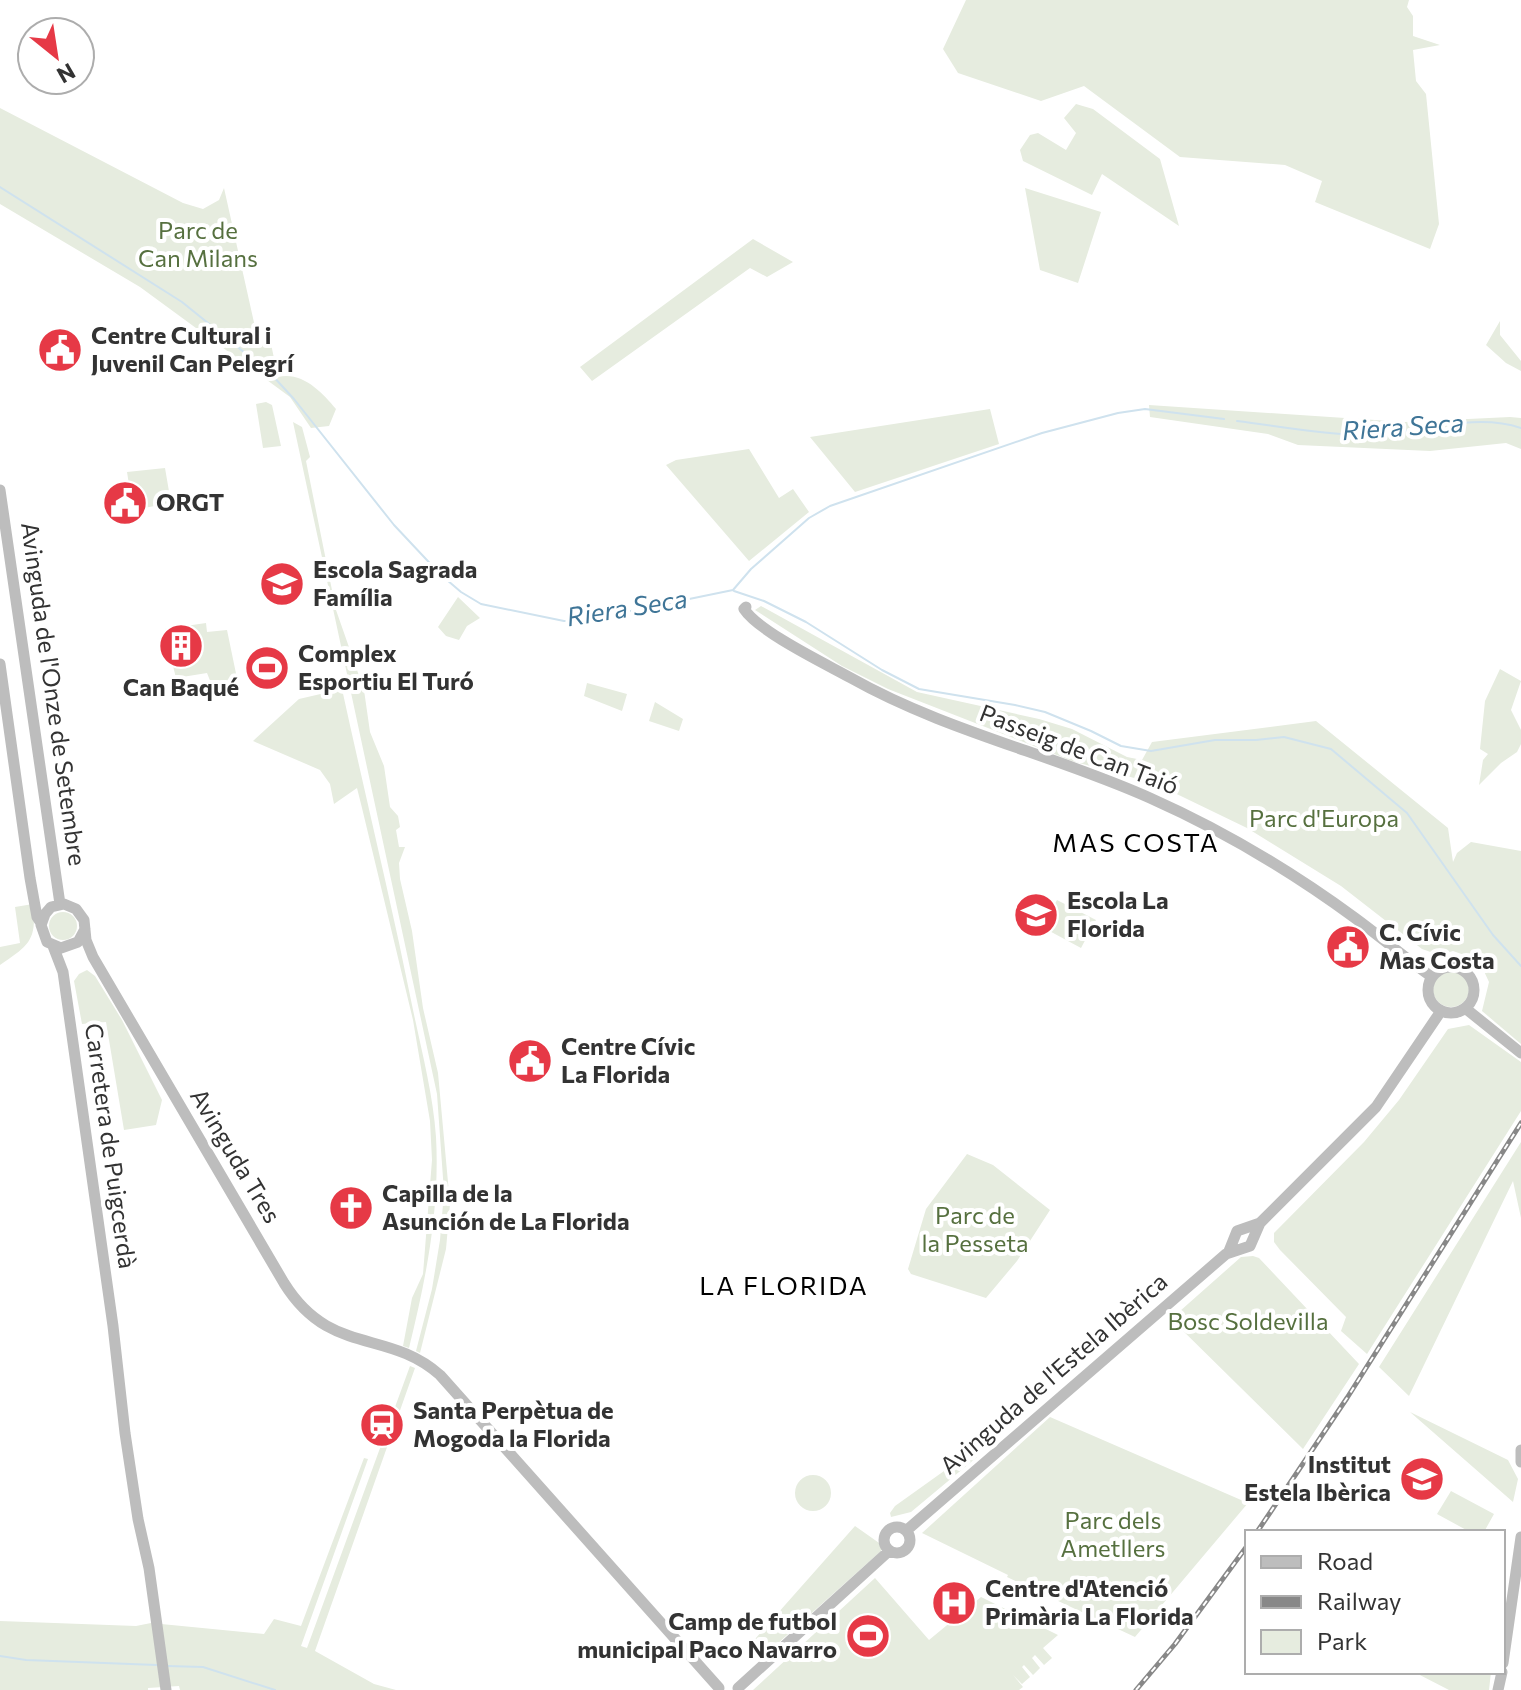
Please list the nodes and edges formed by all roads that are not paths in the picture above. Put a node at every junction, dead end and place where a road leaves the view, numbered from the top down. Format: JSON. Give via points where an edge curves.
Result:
{"nodes":[{"id":1,"x":0,"y":490,"type":"edge"},
{"id":2,"x":746,"y":607,"type":"dead end"},
{"id":3,"x":0,"y":664,"type":"edge"},
{"id":4,"x":60,"y":904,"type":"junction"},
{"id":5,"x":41,"y":923,"type":"junction"},
{"id":6,"x":85,"y":929,"type":"junction"},
{"id":7,"x":53,"y":946,"type":"junction"},
{"id":8,"x":70,"y":947,"type":"junction"},
{"id":9,"x":93,"y":957,"type":"junction"},
{"id":10,"x":63,"y":972,"type":"junction"},
{"id":11,"x":1432,"y":977,"type":"junction"},
{"id":12,"x":1465,"y":1008,"type":"junction"},
{"id":13,"x":1441,"y":1011,"type":"junction"},
{"id":14,"x":1521,"y":1053,"type":"edge"},
{"id":15,"x":1251,"y":1233,"type":"junction"},
{"id":16,"x":1235,"y":1246,"type":"junction"},
{"id":17,"x":113,"y":1326,"type":"junction"},
{"id":18,"x":131,"y":1421,"type":"junction"},
{"id":19,"x":125,"y":1433,"type":"junction"},
{"id":20,"x":134,"y":1444,"type":"junction"},
{"id":21,"x":1521,"y":1450,"type":"edge"},
{"id":22,"x":1521,"y":1462,"type":"edge"},
{"id":23,"x":907,"y":1530,"type":"junction"},
{"id":24,"x":1521,"y":1537,"type":"edge"},
{"id":25,"x":889,"y":1551,"type":"junction"},
{"id":26,"x":149,"y":1568,"type":"junction"},
{"id":27,"x":1505,"y":1649,"type":"edge"},
{"id":28,"x":718,"y":1689,"type":"edge"},
{"id":29,"x":739,"y":1689,"type":"edge"},
{"id":30,"x":166,"y":1690,"type":"edge"}],
"edges":[{"from":1,"to":4,"type":"main road","name":"Avinguda de l'Onze de Setembre"},
{"from":2,"to":11,"type":"main road","name":"Passeig de Can Taió","via":[[747,614],[769,630],[868,688],[959,728],[1077,767],[1242,845],[1353,916]]},
{"from":3,"to":5,"type":"main road","name":"Avinguda de l'Onze de Setembre"},
{"from":4,"to":5,"type":"main road","via":[[48,910]]},
{"from":4,"to":6,"type":"main road","via":[[79,912]]},
{"from":5,"to":7,"type":"main road","via":[[43,937]]},
{"from":6,"to":8,"type":"main road"},
{"from":6,"to":9,"type":"main road","name":"Avinguda Tres"},
{"from":7,"to":8,"type":"main road"},
{"from":7,"to":10,"type":"main road","name":"Carretera de Puigcerdà"},
{"from":8,"to":9,"type":"main road"},
{"from":8,"to":10,"type":"main road","name":"Carretera de Puigcerdà"},
{"from":9,"to":28,"type":"main road","name":"Avinguda Tres","via":[[292,1296],[324,1326],[430,1366]]},
{"from":10,"to":17,"type":"main road","name":"Carretera de Puigcerdà"},
{"from":11,"to":12,"type":"main road","via":[[1444,968],[1465,970],[1475,990]]},
{"from":11,"to":13,"type":"main road","via":[[1430,998]]},
{"from":12,"to":13,"type":"main road"},
{"from":12,"to":14,"type":"main road"},
{"from":13,"to":15,"type":"main road","via":[[1376,1107]]},
{"from":15,"to":16,"type":"main road","via":[[1250,1246]]},
{"from":15,"to":16,"type":"main road","via":[[1239,1229]]},
{"from":16,"to":23,"type":"main road","name":"Avinguda de l'Estela Ibèrica"},
{"from":17,"to":18,"type":"main road","name":"Carretera de Puigcerdà"},
{"from":17,"to":19,"type":"main road","name":"Carretera de Puigcerdà"},
{"from":18,"to":19,"type":"main road"},
{"from":18,"to":20,"type":"main road","name":"Carretera de Puigcerdà"},
{"from":19,"to":20,"type":"main road"},
{"from":19,"to":26,"type":"main road","name":"Carretera de Puigcerdà"},
{"from":20,"to":26,"type":"main road","name":"Carretera de Puigcerdà"},
{"from":21,"to":22,"type":"main road"},
{"from":23,"to":25,"type":"main road","via":[[909,1546],[903,1552]]},
{"from":23,"to":25,"type":"main road","via":[[897,1526],[886,1533]]},
{"from":24,"to":27,"type":"main road"},
{"from":25,"to":29,"type":"main road"},
{"from":26,"to":30,"type":"main road","name":"Carretera de Puigcerdà"},
{"from":28,"to":29,"type":"main road","via":[[729,1684]]}]}
